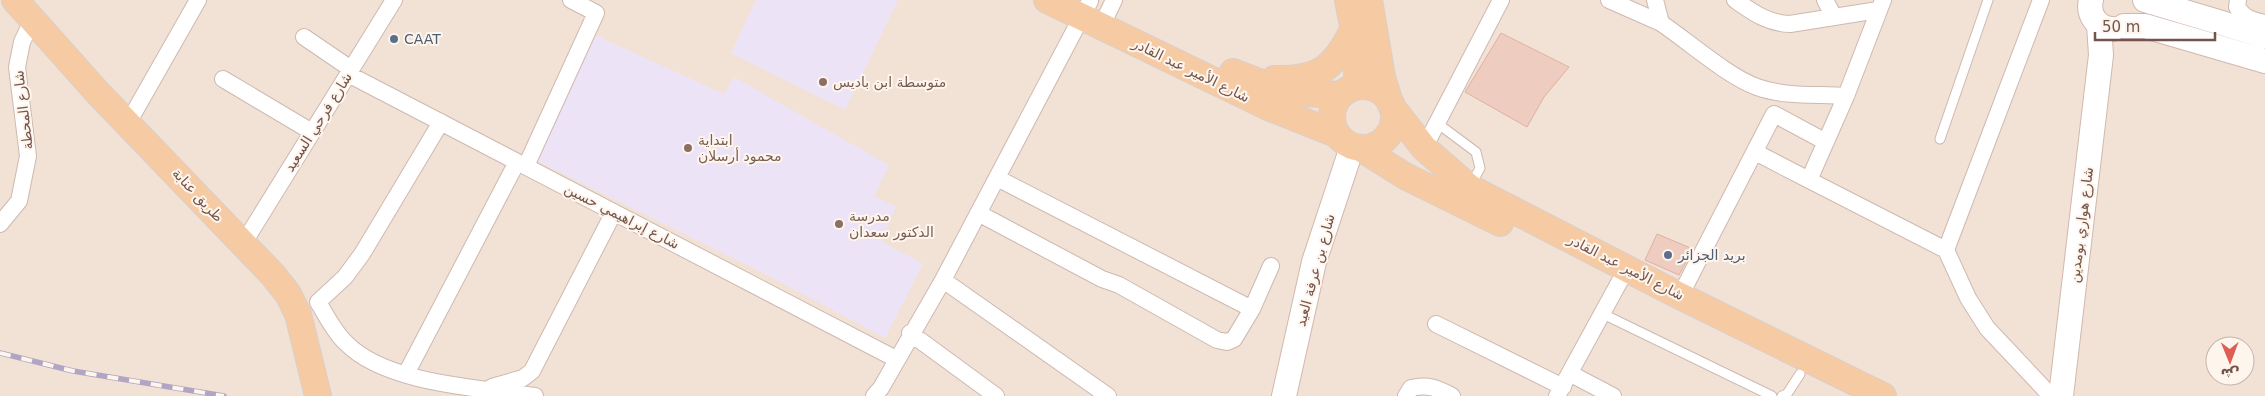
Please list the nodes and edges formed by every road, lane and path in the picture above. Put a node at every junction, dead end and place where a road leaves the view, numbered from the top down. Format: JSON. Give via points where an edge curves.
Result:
{"nodes":[{"id":1,"x":15,"y":0,"type":"edge"},
{"id":2,"x":198,"y":0,"type":"edge"},
{"id":3,"x":394,"y":0,"type":"edge"},
{"id":4,"x":571,"y":0,"type":"edge"},
{"id":5,"x":1047,"y":0,"type":"edge"},
{"id":6,"x":1348,"y":0,"type":"edge"},
{"id":7,"x":1369,"y":0,"type":"edge"},
{"id":8,"x":1501,"y":0,"type":"edge"},
{"id":9,"x":1609,"y":0,"type":"edge"},
{"id":10,"x":1655,"y":0,"type":"edge"},
{"id":11,"x":1736,"y":0,"type":"edge"},
{"id":12,"x":1826,"y":0,"type":"edge"},
{"id":13,"x":1988,"y":0,"type":"edge"},
{"id":14,"x":2041,"y":0,"type":"edge"},
{"id":15,"x":2135,"y":0,"type":"edge"},
{"id":16,"x":2145,"y":0,"type":"edge"},
{"id":17,"x":2238,"y":0,"type":"edge"},
{"id":18,"x":1880,"y":5,"type":"edge"},
{"id":19,"x":1098,"y":9,"type":"edge"},
{"id":20,"x":30,"y":11,"type":"edge"},
{"id":21,"x":2100,"y":14,"type":"edge"},
{"id":22,"x":1834,"y":17,"type":"junction"},
{"id":23,"x":1661,"y":23,"type":"junction"},
{"id":24,"x":2265,"y":23,"type":"edge"},
{"id":25,"x":1353,"y":30,"type":"junction"},
{"id":26,"x":2265,"y":36,"type":"edge"},
{"id":27,"x":304,"y":37,"type":"dead end"},
{"id":28,"x":2265,"y":61,"type":"edge"},
{"id":29,"x":349,"y":71,"type":"junction"},
{"id":30,"x":1245,"y":78,"type":"junction"},
{"id":31,"x":222,"y":79,"type":"dead end"},
{"id":32,"x":1348,"y":91,"type":"junction"},
{"id":33,"x":1784,"y":93,"type":"junction"},
{"id":34,"x":1846,"y":96,"type":"junction"},
{"id":35,"x":1391,"y":105,"type":"junction"},
{"id":36,"x":1774,"y":114,"type":"junction"},
{"id":37,"x":440,"y":122,"type":"junction"},
{"id":38,"x":128,"y":123,"type":"junction"},
{"id":39,"x":1437,"y":123,"type":"junction"},
{"id":40,"x":312,"y":132,"type":"junction"},
{"id":41,"x":1940,"y":138,"type":"dead end"},
{"id":42,"x":1826,"y":142,"type":"junction"},
{"id":43,"x":1350,"y":143,"type":"junction"},
{"id":44,"x":1424,"y":148,"type":"junction"},
{"id":45,"x":1755,"y":152,"type":"junction"},
{"id":46,"x":521,"y":164,"type":"junction"},
{"id":47,"x":997,"y":178,"type":"junction"},
{"id":48,"x":1809,"y":180,"type":"junction"},
{"id":49,"x":1470,"y":188,"type":"junction"},
{"id":50,"x":614,"y":212,"type":"junction"},
{"id":51,"x":978,"y":213,"type":"junction"},
{"id":52,"x":0,"y":224,"type":"edge"},
{"id":53,"x":243,"y":244,"type":"junction"},
{"id":54,"x":1946,"y":250,"type":"junction"},
{"id":55,"x":1271,"y":266,"type":"dead end"},
{"id":56,"x":1623,"y":276,"type":"junction"},
{"id":57,"x":943,"y":280,"type":"junction"},
{"id":58,"x":1680,"y":296,"type":"junction"},
{"id":59,"x":1252,"y":309,"type":"junction"},
{"id":60,"x":1604,"y":314,"type":"junction"},
{"id":61,"x":1436,"y":324,"type":"dead end"},
{"id":62,"x":910,"y":333,"type":"junction"},
{"id":63,"x":896,"y":359,"type":"junction"},
{"id":64,"x":406,"y":374,"type":"junction"},
{"id":65,"x":1800,"y":374,"type":"junction"},
{"id":66,"x":1564,"y":386,"type":"edge"},
{"id":67,"x":485,"y":389,"type":"junction"},
{"id":68,"x":318,"y":396,"type":"edge"},
{"id":69,"x":535,"y":396,"type":"edge"},
{"id":70,"x":874,"y":396,"type":"edge"},
{"id":71,"x":996,"y":396,"type":"edge"},
{"id":72,"x":1108,"y":396,"type":"edge"},
{"id":73,"x":1284,"y":396,"type":"edge"},
{"id":74,"x":1406,"y":396,"type":"edge"},
{"id":75,"x":1452,"y":396,"type":"edge"},
{"id":76,"x":1613,"y":396,"type":"edge"},
{"id":77,"x":1772,"y":396,"type":"edge"},
{"id":78,"x":1782,"y":396,"type":"edge"},
{"id":79,"x":1844,"y":396,"type":"edge"},
{"id":80,"x":1883,"y":396,"type":"edge"},
{"id":81,"x":2051,"y":396,"type":"edge"},
{"id":82,"x":2061,"y":396,"type":"edge"}],
"edges":[{"from":1,"to":20,"type":"main road","name":"طريق عنابة"},
{"from":2,"to":38,"type":"street"},
{"from":3,"to":29,"type":"street","name":"شارع فرحي السعيد"},
{"from":4,"to":46,"type":"street","via":[[596,13]]},
{"from":5,"to":19,"type":"main road","name":"شارع الأمير عبد القادر"},
{"from":6,"to":25,"type":"main road"},
{"from":7,"to":35,"type":"main road","via":[[1382,77]]},
{"from":8,"to":39,"type":"street"},
{"from":9,"to":23,"type":"street"},
{"from":10,"to":23,"type":"street"},
{"from":11,"to":22,"type":"street","via":[[1761,18],[1775,23],[1790,24]]},
{"from":12,"to":22,"type":"street"},
{"from":13,"to":41,"type":"lane"},
{"from":14,"to":54,"type":"street"},
{"from":15,"to":21,"type":"main road","via":[[2134,15]]},
{"from":16,"to":26,"type":"main road"},
{"from":17,"to":24,"type":"street","via":[[2237,7],[2242,14]]},
{"from":18,"to":22,"type":"street"},
{"from":18,"to":34,"type":"street"},
{"from":19,"to":30,"type":"main road","name":"شارع الأمير عبد القادر"},
{"from":19,"to":43,"type":"main road","name":"شارع الأمير عبد القادر","via":[[1268,107]]},
{"from":19,"to":47,"type":"street"},
{"from":20,"to":38,"type":"main road","name":"طريق عنابة"},
{"from":20,"to":52,"type":"street","name":"شارع المحطة","via":[[17,67],[28,156],[19,201]]},
{"from":21,"to":28,"type":"main road"},
{"from":21,"to":82,"type":"main road","name":"شارع هواري بومدين","via":[[2101,55]]},
{"from":23,"to":33,"type":"street","via":[[1730,72],[1757,87]]},
{"from":25,"to":30,"type":"main road","via":[[1336,60],[1320,72],[1300,78]]},
{"from":25,"to":32,"type":"main road","via":[[1358,73]]},
{"from":27,"to":29,"type":"street","name":"شارع إبراهيمي حسين"},
{"from":29,"to":37,"type":"street","name":"شارع إبراهيمي حسين"},
{"from":29,"to":40,"type":"street","name":"شارع فرحي السعيد"},
{"from":30,"to":32,"type":"main road","name":"شارع الأمير عبد القادر","via":[[1285,92]]},
{"from":31,"to":40,"type":"street"},
{"from":32,"to":35,"type":"main road","via":[[1370,86],[1388,97]]},
{"from":32,"to":43,"type":"main road","via":[[1332,114]]},
{"from":33,"to":34,"type":"street"},
{"from":33,"to":36,"type":"street"},
{"from":34,"to":42,"type":"street"},
{"from":35,"to":43,"type":"main road","via":[[1395,117],[1389,136],[1372,148]]},
{"from":35,"to":44,"type":"main road","name":"شارع الأمير عبد القادر"},
{"from":36,"to":42,"type":"street"},
{"from":36,"to":45,"type":"street"},
{"from":37,"to":46,"type":"street","name":"شارع إبراهيمي حسين"},
{"from":37,"to":64,"type":"street","via":[[362,254],[318,302],[345,343],[368,361]]},
{"from":38,"to":53,"type":"main road","name":"طريق عنابة"},
{"from":39,"to":44,"type":"street"},
{"from":39,"to":49,"type":"lane","via":[[1476,152],[1480,168]]},
{"from":40,"to":53,"type":"street","name":"شارع فرحي السعيد"},
{"from":42,"to":48,"type":"street"},
{"from":43,"to":56,"type":"main road","name":"شارع الأمير عبد القادر","via":[[1405,176]]},
{"from":43,"to":73,"type":"main road","name":"شارع بن عرفة العيد","via":[[1314,262]]},
{"from":44,"to":49,"type":"main road","name":"شارع الأمير عبد القادر"},
{"from":45,"to":48,"type":"street"},
{"from":45,"to":58,"type":"street"},
{"from":46,"to":50,"type":"street","name":"شارع إبراهيمي حسين"},
{"from":46,"to":64,"type":"street"},
{"from":47,"to":51,"type":"street"},
{"from":47,"to":59,"type":"street"},
{"from":48,"to":54,"type":"street"},
{"from":49,"to":56,"type":"main road","name":"شارع الأمير عبد القادر"},
{"from":50,"to":63,"type":"street","name":"شارع إبراهيمي حسين"},
{"from":50,"to":67,"type":"street","via":[[532,371],[523,378]]},
{"from":51,"to":57,"type":"street"},
{"from":51,"to":59,"type":"street","via":[[1119,285],[1217,340],[1227,342],[1234,339]]},
{"from":53,"to":68,"type":"main road","name":"طريق عنابة","via":[[288,294],[304,334]]},
{"from":54,"to":81,"type":"street","via":[[1968,298],[1987,328]]},
{"from":55,"to":59,"type":"street"},
{"from":56,"to":58,"type":"main road","name":"شارع الأمير عبد القادر"},
{"from":56,"to":60,"type":"street"},
{"from":56,"to":65,"type":"main road","name":"شارع الأمير عبد القادر"},
{"from":57,"to":62,"type":"street"},
{"from":57,"to":72,"type":"street"},
{"from":58,"to":80,"type":"main road","name":"شارع الأمير عبد القادر"},
{"from":60,"to":66,"type":"street"},
{"from":60,"to":77,"type":"lane"},
{"from":61,"to":66,"type":"street"},
{"from":62,"to":63,"type":"street"},
{"from":62,"to":71,"type":"street"},
{"from":63,"to":70,"type":"street"},
{"from":64,"to":67,"type":"street","via":[[427,381]]},
{"from":65,"to":78,"type":"lane","via":[[1787,394]]},
{"from":65,"to":79,"type":"main road","name":"شارع الأمير عبد القادر"},
{"from":66,"to":76,"type":"street"},
{"from":67,"to":69,"type":"street"},
{"from":74,"to":75,"type":"street","via":[[1411,388],[1422,385],[1434,386]]}]}
